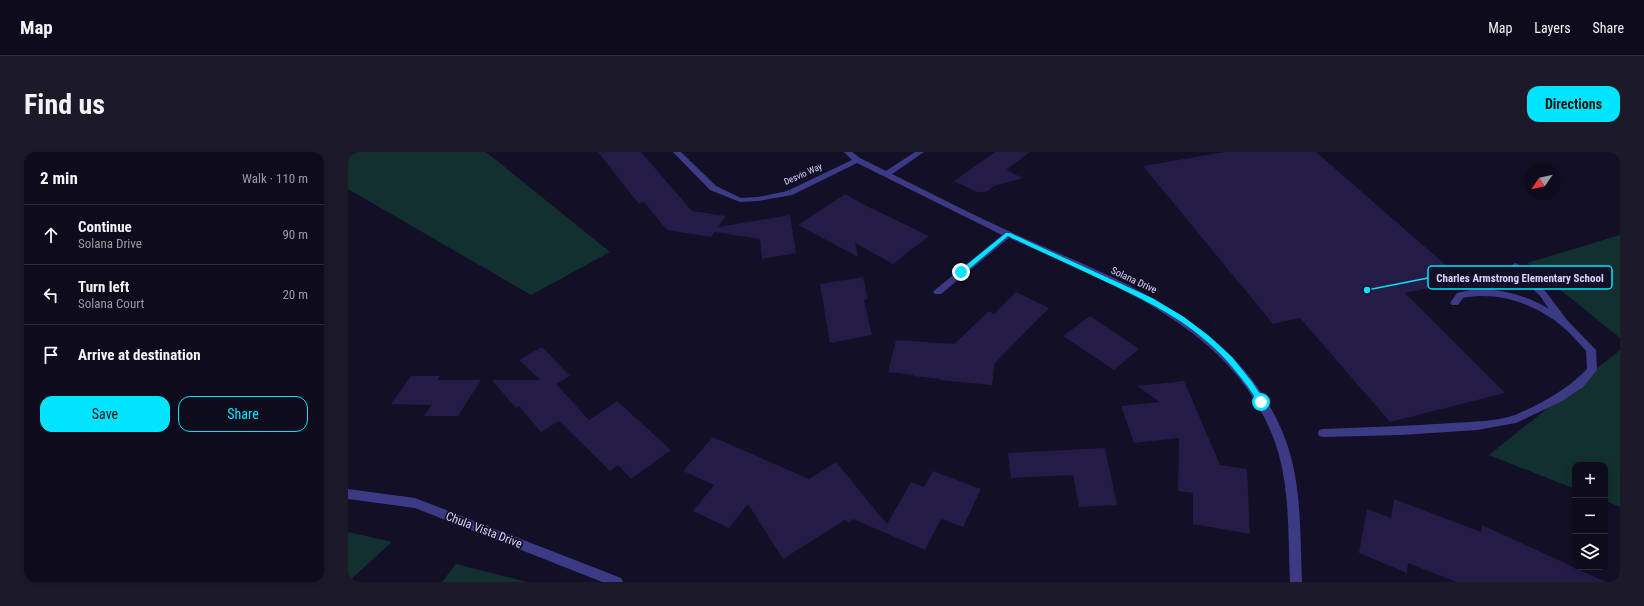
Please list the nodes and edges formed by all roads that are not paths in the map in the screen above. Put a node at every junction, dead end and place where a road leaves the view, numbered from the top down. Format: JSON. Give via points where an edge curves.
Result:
{"nodes":[{"id":1,"x":677,"y":152,"type":"edge"},
{"id":2,"x":848,"y":152,"type":"edge"},
{"id":3,"x":920,"y":152,"type":"edge"},
{"id":4,"x":857,"y":160,"type":"junction"},
{"id":5,"x":887,"y":174,"type":"junction"},
{"id":6,"x":1008,"y":234,"type":"junction"},
{"id":7,"x":1515,"y":266,"type":"dead end"},
{"id":8,"x":938,"y":292,"type":"dead end"},
{"id":9,"x":1455,"y":303,"type":"dead end"},
{"id":10,"x":1566,"y":324,"type":"junction"},
{"id":11,"x":1323,"y":432,"type":"dead end"},
{"id":12,"x":348,"y":494,"type":"edge"},
{"id":13,"x":617,"y":582,"type":"edge"},
{"id":14,"x":1296,"y":582,"type":"edge"}],
"edges":[{"from":1,"to":4,"type":"street","name":"Desvio Way","via":[[713,188],[740,200],[789,193]]},
{"from":2,"to":4,"type":"street","name":"Solana Drive"},
{"from":3,"to":5,"type":"street"},
{"from":4,"to":5,"type":"street","name":"Solana Drive"},
{"from":5,"to":6,"type":"street","name":"Solana Drive"},
{"from":6,"to":8,"type":"street"},
{"from":6,"to":14,"type":"street","name":"Solana Drive","via":[[1150,300],[1182,319],[1207,337],[1250,384],[1267,411],[1280,440],[1290,479]]},
{"from":7,"to":10,"type":"street","via":[[1543,294]]},
{"from":9,"to":10,"type":"street","via":[[1460,295],[1476,292],[1500,294],[1531,302]]},
{"from":10,"to":11,"type":"street","via":[[1591,350],[1592,370],[1579,384],[1558,398],[1516,419],[1477,426],[1401,431]]},
{"from":12,"to":13,"type":"street","name":"Chula Vista Drive","via":[[415,503]]}]}
